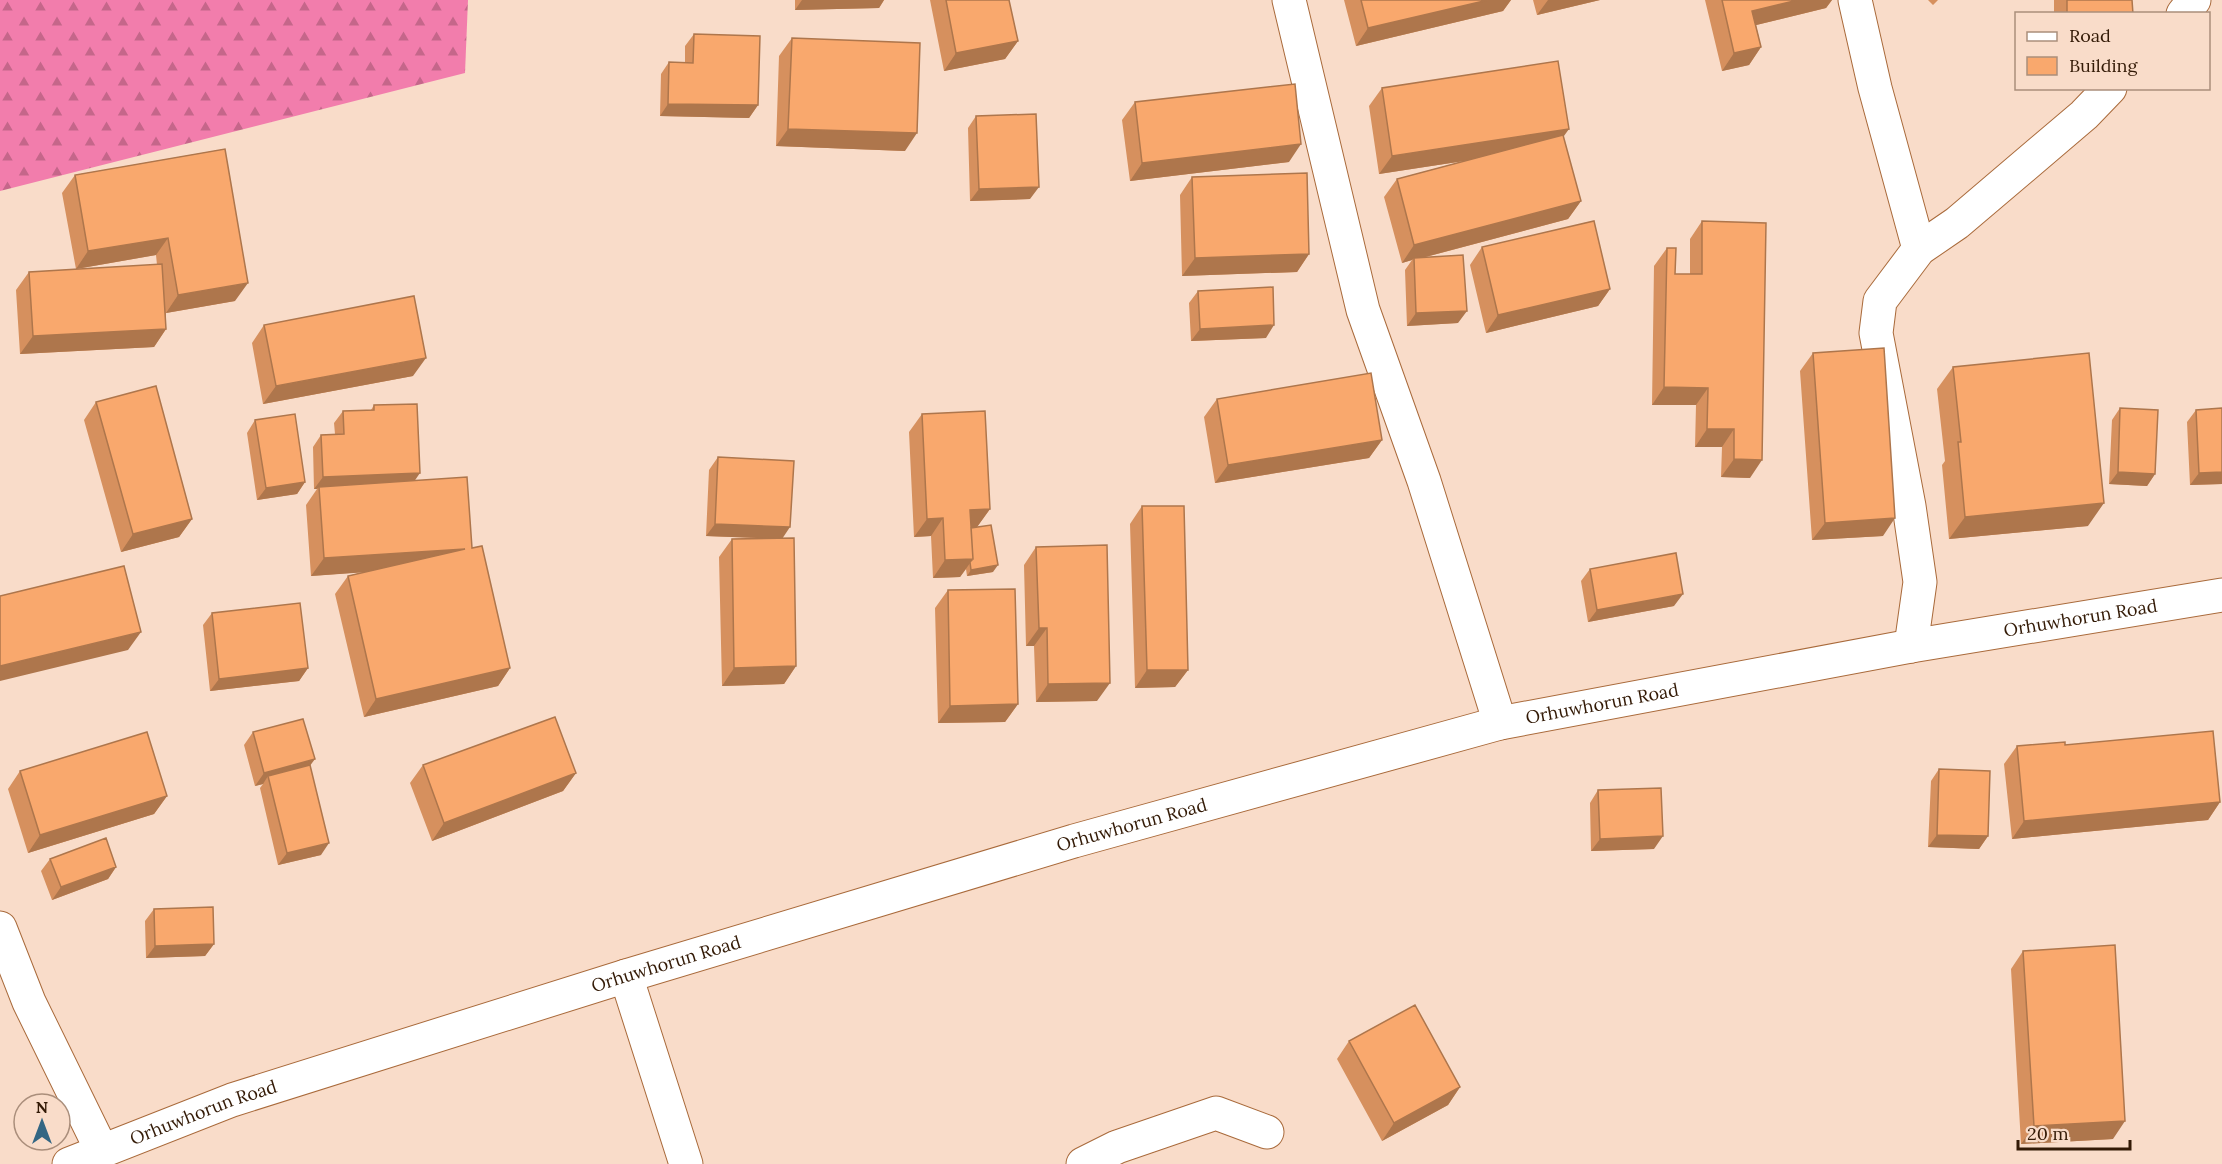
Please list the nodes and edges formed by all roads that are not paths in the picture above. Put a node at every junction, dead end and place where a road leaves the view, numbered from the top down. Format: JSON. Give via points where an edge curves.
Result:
{"nodes":[{"id":1,"x":1289,"y":0,"type":"edge"},
{"id":2,"x":1855,"y":0,"type":"edge"},
{"id":3,"x":2194,"y":0,"type":"edge"},
{"id":4,"x":2185,"y":12,"type":"edge"},
{"id":5,"x":2108,"y":90,"type":"edge"},
{"id":6,"x":1919,"y":249,"type":"junction"},
{"id":7,"x":2222,"y":595,"type":"edge"},
{"id":8,"x":1911,"y":646,"type":"junction"},
{"id":9,"x":1500,"y":723,"type":"junction"},
{"id":10,"x":0,"y":928,"type":"edge"},
{"id":11,"x":626,"y":976,"type":"junction"},
{"id":12,"x":1267,"y":1132,"type":"dead end"},
{"id":13,"x":102,"y":1151,"type":"junction"},
{"id":14,"x":69,"y":1164,"type":"edge"},
{"id":15,"x":686,"y":1164,"type":"edge"},
{"id":16,"x":1083,"y":1164,"type":"edge"}],
"edges":[{"from":1,"to":9,"type":"street","via":[[1363,310],[1424,481]]},
{"from":2,"to":6,"type":"street"},
{"from":3,"to":4,"type":"street"},
{"from":5,"to":6,"type":"street","via":[[1957,223]]},
{"from":6,"to":8,"type":"street","via":[[1880,302],[1876,333],[1910,506],[1920,582]]},
{"from":7,"to":8,"type":"street","name":"Orhuwhorun Road"},
{"from":8,"to":9,"type":"street","name":"Orhuwhorun Road"},
{"from":9,"to":11,"type":"street","name":"Orhuwhorun Road","via":[[1074,841]]},
{"from":10,"to":13,"type":"street","via":[[29,1002]]},
{"from":11,"to":13,"type":"street","name":"Orhuwhorun Road","via":[[232,1100]]},
{"from":11,"to":15,"type":"street"},
{"from":12,"to":16,"type":"street","via":[[1216,1113],[1117,1147]]},
{"from":13,"to":14,"type":"street","name":"Orhuwhorun Road"}]}
